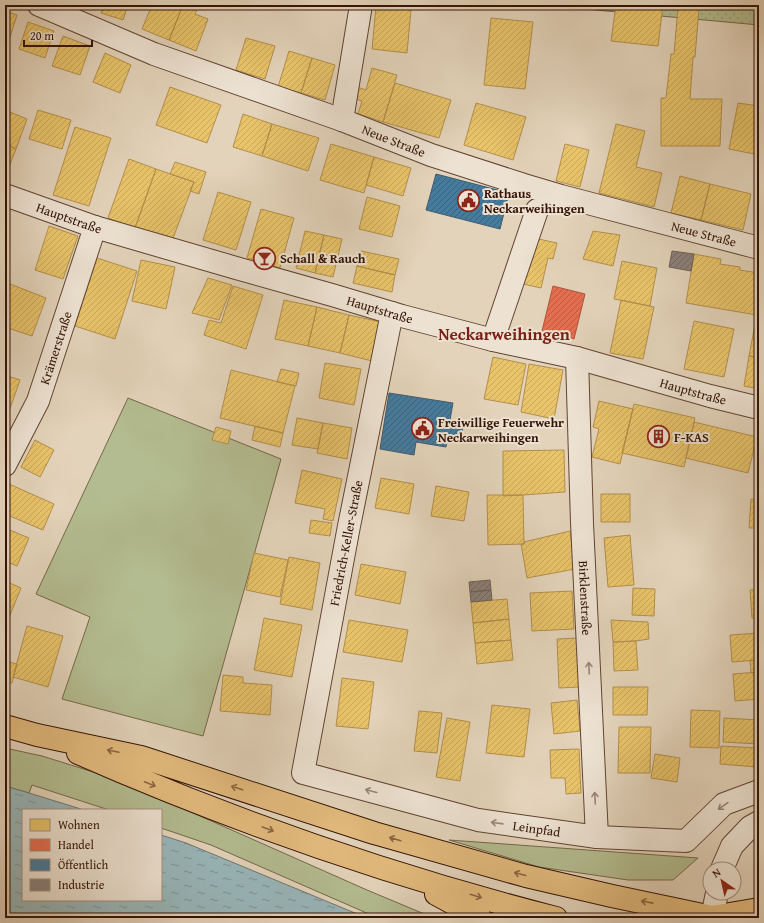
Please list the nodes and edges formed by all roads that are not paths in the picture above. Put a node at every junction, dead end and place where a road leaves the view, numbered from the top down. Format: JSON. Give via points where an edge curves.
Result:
{"nodes":[{"id":1,"x":39,"y":5,"type":"edge"},
{"id":2,"x":361,"y":5,"type":"edge"},
{"id":3,"x":342,"y":120,"type":"junction"},
{"id":4,"x":5,"y":195,"type":"edge"},
{"id":5,"x":537,"y":210,"type":"dead end"},
{"id":6,"x":95,"y":227,"type":"junction"},
{"id":7,"x":759,"y":248,"type":"edge"},
{"id":8,"x":392,"y":313,"type":"junction"},
{"id":9,"x":493,"y":340,"type":"junction"},
{"id":10,"x":577,"y":358,"type":"junction"},
{"id":11,"x":759,"y":408,"type":"edge"},
{"id":12,"x":5,"y":465,"type":"edge"},
{"id":13,"x":5,"y":726,"type":"edge"},
{"id":14,"x":37,"y":736,"type":"junction"},
{"id":15,"x":303,"y":773,"type":"joint"},
{"id":16,"x":759,"y":791,"type":"edge"},
{"id":17,"x":759,"y":822,"type":"edge"},
{"id":18,"x":597,"y":837,"type":"junction"},
{"id":19,"x":725,"y":861,"type":"edge"},
{"id":20,"x":398,"y":873,"type":"junction"},
{"id":21,"x":715,"y":901,"type":"edge"},
{"id":22,"x":759,"y":909,"type":"edge"},
{"id":23,"x":480,"y":918,"type":"edge"},
{"id":24,"x":556,"y":918,"type":"edge"},
{"id":25,"x":712,"y":918,"type":"edge"}],
"edges":[{"from":1,"to":3,"type":"street","name":"Neue Straße","via":[[154,54]]},
{"from":2,"to":3,"type":"street"},
{"from":3,"to":7,"type":"street","name":"Neue Straße","via":[[431,155],[524,185]]},
{"from":4,"to":6,"type":"street","name":"Hauptstraße"},
{"from":5,"to":9,"type":"street"},
{"from":6,"to":8,"type":"street","name":"Hauptstraße"},
{"from":6,"to":12,"type":"street","name":"Krämerstraße","via":[[38,401]]},
{"from":8,"to":9,"type":"street","name":"Hauptstraße"},
{"from":8,"to":15,"type":"street","name":"Friedrich-Keller-Straße"},
{"from":9,"to":10,"type":"street","name":"Hauptstraße"},
{"from":10,"to":11,"type":"street","name":"Hauptstraße"},
{"from":18,"to":10,"type":"street","name":"Birklenstraße","one_way":true},
{"from":13,"to":14,"type":"main road"},
{"from":14,"to":20,"type":"main road","one_way":true,"via":[[218,811]]},
{"from":25,"to":14,"type":"main road","one_way":true,"via":[[526,876],[374,833],[141,757]]},
{"from":18,"to":15,"type":"street","name":"Leinpfad","one_way":true,"via":[[478,820]]},
{"from":16,"to":18,"type":"street","name":"Leinpfad","one_way":true,"via":[[724,804],[686,842]]},
{"from":17,"to":19,"type":"street","via":[[750,827],[732,846]]},
{"from":20,"to":23,"type":"main road"},
{"from":20,"to":24,"type":"main road","one_way":true},
{"from":21,"to":25,"type":"street"},
{"from":22,"to":25,"type":"main road"}]}
